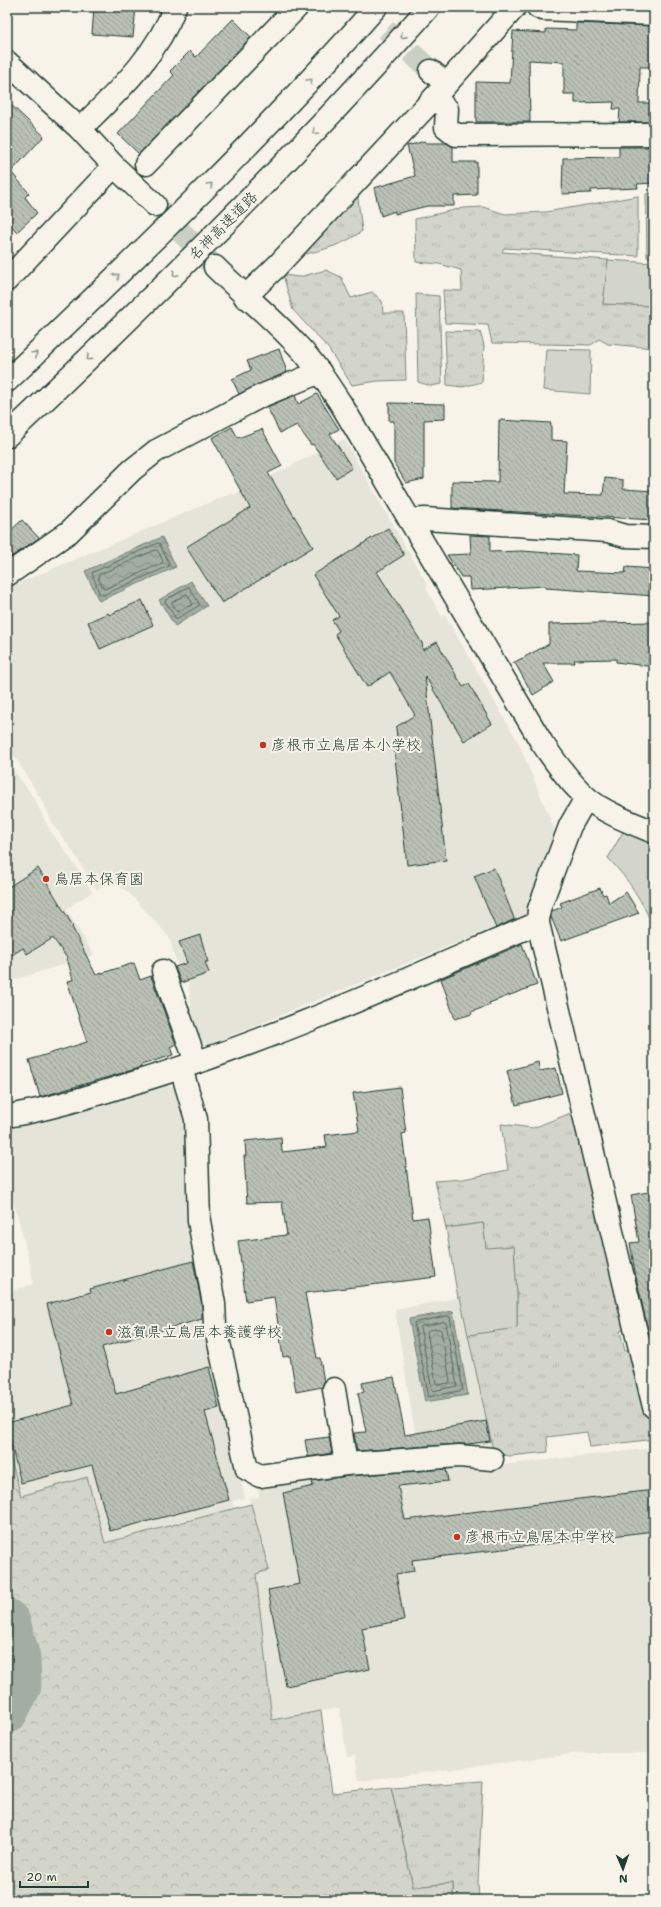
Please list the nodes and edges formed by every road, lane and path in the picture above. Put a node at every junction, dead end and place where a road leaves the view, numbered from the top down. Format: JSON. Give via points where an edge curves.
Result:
{"nodes":[{"id":1,"x":175,"y":7,"type":"edge"},
{"id":2,"x":296,"y":7,"type":"edge"},
{"id":3,"x":376,"y":7,"type":"edge"},
{"id":4,"x":429,"y":7,"type":"edge"},
{"id":5,"x":515,"y":7,"type":"edge"},
{"id":6,"x":538,"y":7,"type":"edge"},
{"id":7,"x":654,"y":14,"type":"edge"},
{"id":8,"x":7,"y":62,"type":"edge"},
{"id":9,"x":437,"y":84,"type":"junction"},
{"id":10,"x":80,"y":129,"type":"junction"},
{"id":11,"x":654,"y":134,"type":"edge"},
{"id":12,"x":146,"y":164,"type":"dead end"},
{"id":13,"x":114,"y":166,"type":"junction"},
{"id":14,"x":155,"y":205,"type":"tunnel mouth"},
{"id":15,"x":215,"y":268,"type":"tunnel mouth"},
{"id":16,"x":7,"y":280,"type":"edge"},
{"id":17,"x":245,"y":297,"type":"junction"},
{"id":18,"x":320,"y":372,"type":"junction"},
{"id":19,"x":7,"y":381,"type":"edge"},
{"id":20,"x":7,"y":436,"type":"edge"},
{"id":21,"x":410,"y":520,"type":"junction"},
{"id":22,"x":654,"y":537,"type":"edge"},
{"id":23,"x":7,"y":575,"type":"edge"},
{"id":24,"x":586,"y":798,"type":"junction"},
{"id":25,"x":654,"y":832,"type":"edge"},
{"id":26,"x":538,"y":923,"type":"junction"},
{"id":27,"x":163,"y":971,"type":"dead end"},
{"id":28,"x":189,"y":1065,"type":"junction"},
{"id":29,"x":7,"y":1116,"type":"edge"},
{"id":30,"x":334,"y":1389,"type":"dead end"},
{"id":31,"x":654,"y":1407,"type":"edge"},
{"id":32,"x":492,"y":1459,"type":"dead end"},
{"id":33,"x":346,"y":1464,"type":"junction"}],
"edges":[{"from":1,"to":10,"type":"main road","via":[[154,49]]},
{"from":2,"to":12,"type":"main road"},
{"from":19,"to":3,"type":"main road","one_way":true,"via":[[213,183]]},
{"from":4,"to":20,"type":"main road","name":"名神高速道路","one_way":true,"via":[[362,83],[241,209]]},
{"from":5,"to":9,"type":"main road"},
{"from":6,"to":7,"type":"main road"},
{"from":8,"to":10,"type":"main road"},
{"from":9,"to":11,"type":"main road","via":[[447,109],[446,127],[456,135]]},
{"from":9,"to":17,"type":"main road","via":[[277,266]]},
{"from":10,"to":13,"type":"main road"},
{"from":13,"to":14,"type":"main road"},
{"from":13,"to":16,"type":"main road"},
{"from":15,"to":17,"type":"main road"},
{"from":17,"to":18,"type":"main road","via":[[288,335]]},
{"from":18,"to":21,"type":"main road"},
{"from":18,"to":23,"type":"main road","via":[[261,396],[156,451],[132,470],[69,532]]},
{"from":21,"to":22,"type":"main road","via":[[608,531],[625,536]]},
{"from":21,"to":24,"type":"main road","via":[[542,743]]},
{"from":24,"to":25,"type":"main road"},
{"from":24,"to":26,"type":"main road","via":[[570,826],[539,909]]},
{"from":26,"to":28,"type":"main road","via":[[306,1022]]},
{"from":26,"to":31,"type":"main road"},
{"from":27,"to":28,"type":"main road"},
{"from":28,"to":29,"type":"main road","via":[[43,1110]]},
{"from":28,"to":33,"type":"main road","via":[[196,1120],[199,1221],[214,1304],[215,1325],[247,1469],[260,1476]]},
{"from":30,"to":33,"type":"main road"},
{"from":32,"to":33,"type":"main road","via":[[460,1456]]}]}
